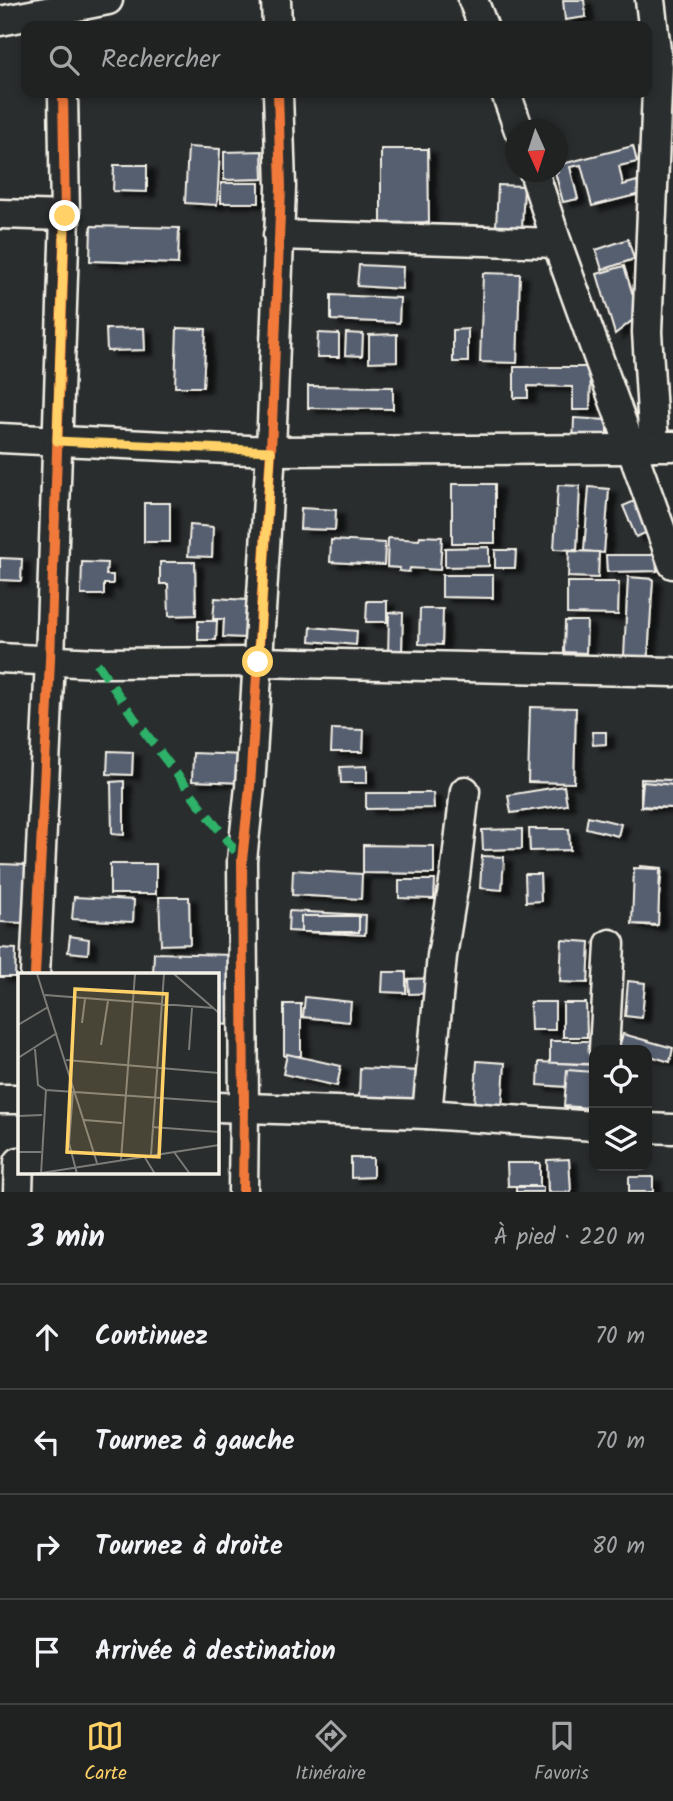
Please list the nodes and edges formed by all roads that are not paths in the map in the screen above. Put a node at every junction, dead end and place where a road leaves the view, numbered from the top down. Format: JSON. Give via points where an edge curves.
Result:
{"nodes":[{"id":1,"x":106,"y":0,"type":"edge"},
{"id":2,"x":276,"y":0,"type":"edge"},
{"id":3,"x":473,"y":0,"type":"edge"},
{"id":4,"x":650,"y":0,"type":"edge"},
{"id":5,"x":61,"y":18,"type":"edge"},
{"id":6,"x":0,"y":21,"type":"edge"},
{"id":7,"x":277,"y":21,"type":"edge"},
{"id":8,"x":480,"y":21,"type":"edge"},
{"id":9,"x":63,"y":98,"type":"edge"},
{"id":10,"x":278,"y":98,"type":"edge"},
{"id":11,"x":508,"y":98,"type":"edge"},
{"id":12,"x":515,"y":119,"type":"edge"},
{"id":13,"x":537,"y":182,"type":"edge"},
{"id":14,"x":0,"y":214,"type":"edge"},
{"id":15,"x":65,"y":216,"type":"junction"},
{"id":16,"x":278,"y":235,"type":"junction"},
{"id":17,"x":557,"y":243,"type":"junction"},
{"id":18,"x":0,"y":438,"type":"edge"},
{"id":19,"x":57,"y":441,"type":"junction"},
{"id":20,"x":653,"y":447,"type":"edge"},
{"id":21,"x":271,"y":451,"type":"junction"},
{"id":22,"x":673,"y":564,"type":"edge"},
{"id":23,"x":0,"y":658,"type":"edge"},
{"id":24,"x":50,"y":660,"type":"junction"},
{"id":25,"x":258,"y":662,"type":"junction"},
{"id":26,"x":673,"y":672,"type":"edge"},
{"id":27,"x":465,"y":791,"type":"dead end"},
{"id":28,"x":610,"y":944,"type":"dead end"},
{"id":29,"x":35,"y":973,"type":"edge"},
{"id":30,"x":604,"y":1045,"type":"edge"},
{"id":31,"x":0,"y":1099,"type":"edge"},
{"id":32,"x":18,"y":1099,"type":"edge"},
{"id":33,"x":231,"y":1107,"type":"edge"},
{"id":34,"x":427,"y":1114,"type":"junction"},
{"id":35,"x":589,"y":1126,"type":"edge"},
{"id":36,"x":652,"y":1128,"type":"edge"},
{"id":37,"x":673,"y":1129,"type":"edge"},
{"id":38,"x":19,"y":1174,"type":"edge"},
{"id":39,"x":18,"y":1192,"type":"edge"},
{"id":40,"x":243,"y":1192,"type":"edge"}],
"edges":[{"from":1,"to":5,"type":"street"},
{"from":2,"to":7,"type":"street"},
{"from":3,"to":8,"type":"street"},
{"from":4,"to":20,"type":"street","via":[[658,67],[647,332]]},
{"from":5,"to":6,"type":"street"},
{"from":9,"to":15,"type":"street"},
{"from":10,"to":16,"type":"street"},
{"from":11,"to":12,"type":"street"},
{"from":13,"to":17,"type":"street"},
{"from":14,"to":15,"type":"street"},
{"from":15,"to":19,"type":"street"},
{"from":16,"to":17,"type":"street"},
{"from":16,"to":21,"type":"street"},
{"from":17,"to":20,"type":"street"},
{"from":18,"to":19,"type":"street"},
{"from":19,"to":21,"type":"street"},
{"from":19,"to":24,"type":"street"},
{"from":20,"to":21,"type":"street"},
{"from":20,"to":22,"type":"street"},
{"from":21,"to":25,"type":"street"},
{"from":23,"to":24,"type":"street"},
{"from":24,"to":25,"type":"street"},
{"from":24,"to":29,"type":"street"},
{"from":25,"to":26,"type":"street"},
{"from":25,"to":33,"type":"street","via":[[242,860]]},
{"from":27,"to":34,"type":"street","via":[[442,956]]},
{"from":28,"to":30,"type":"street"},
{"from":31,"to":32,"type":"street"},
{"from":33,"to":34,"type":"street"},
{"from":33,"to":40,"type":"street"},
{"from":34,"to":35,"type":"street"},
{"from":36,"to":37,"type":"street"},
{"from":38,"to":39,"type":"street"}]}
